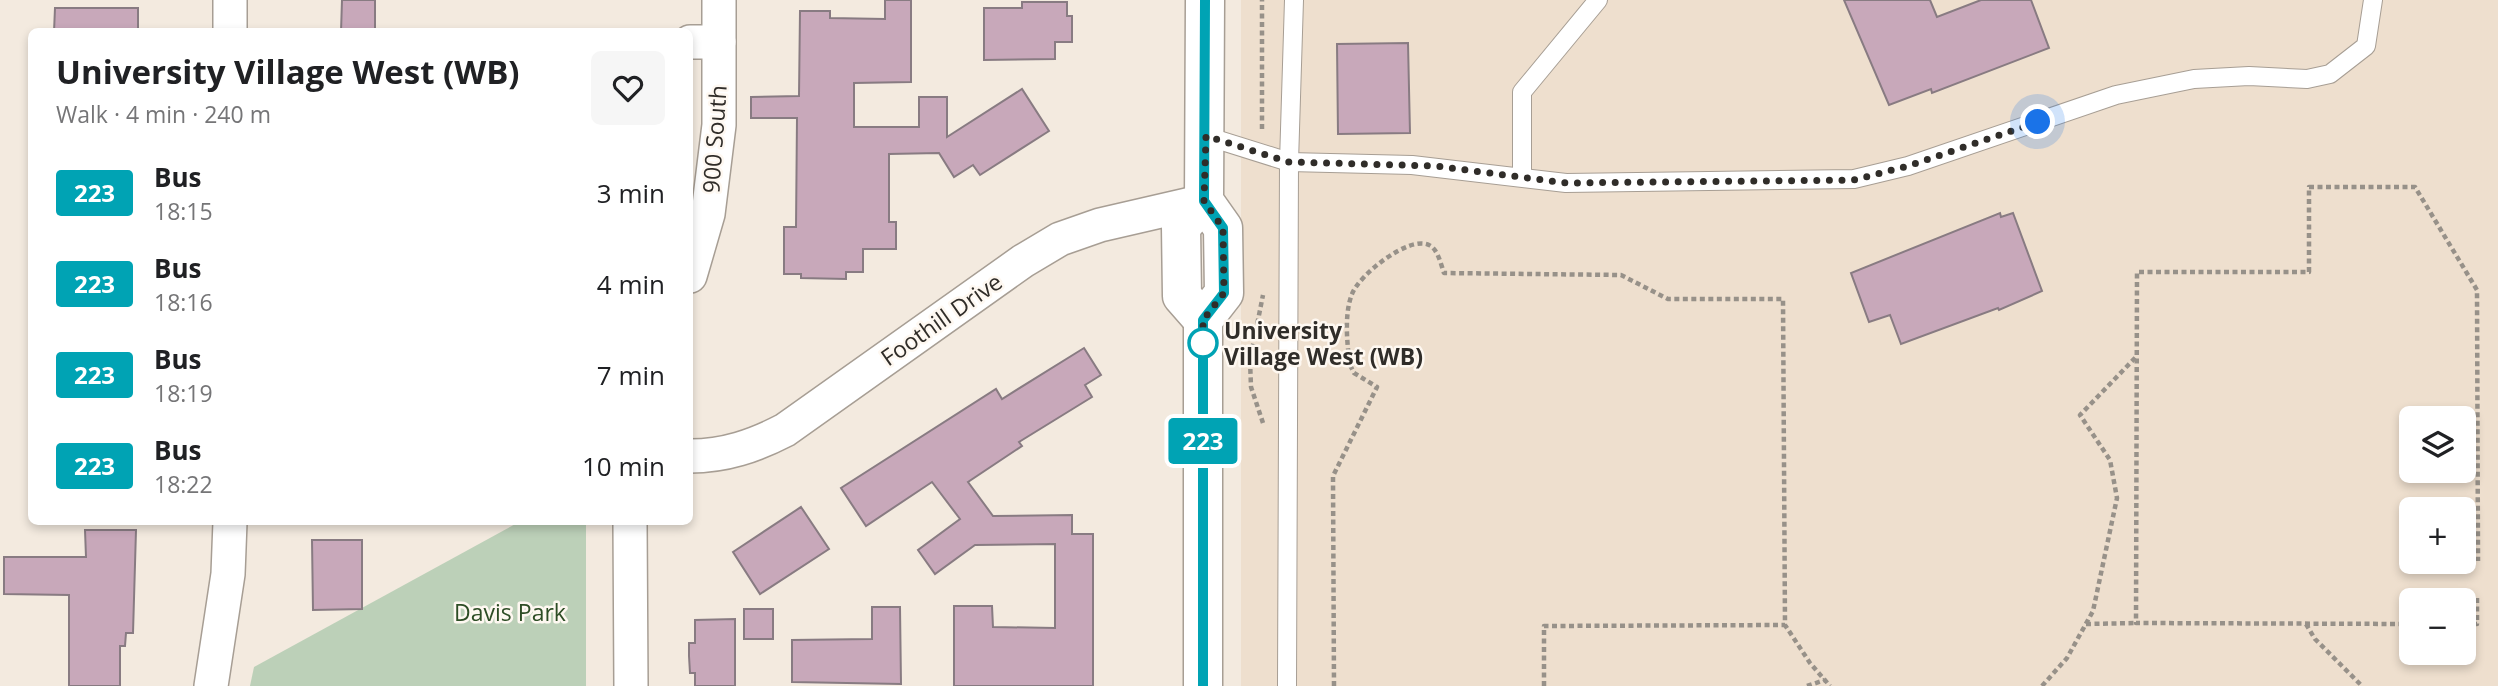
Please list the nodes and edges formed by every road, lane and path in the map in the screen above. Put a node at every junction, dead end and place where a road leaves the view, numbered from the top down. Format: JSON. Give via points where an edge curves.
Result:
{"nodes":[{"id":1,"x":230,"y":0,"type":"edge"},
{"id":2,"x":719,"y":0,"type":"edge"},
{"id":3,"x":1205,"y":0,"type":"edge"},
{"id":4,"x":1262,"y":0,"type":"edge"},
{"id":5,"x":1294,"y":0,"type":"edge"},
{"id":6,"x":2373,"y":0,"type":"edge"},
{"id":7,"x":1593,"y":1,"type":"edge"},
{"id":8,"x":230,"y":28,"type":"edge"},
{"id":9,"x":704,"y":42,"type":"edge"},
{"id":10,"x":1262,"y":127,"type":"dead end"},
{"id":11,"x":1206,"y":136,"type":"junction"},
{"id":12,"x":1289,"y":162,"type":"junction"},
{"id":13,"x":1522,"y":177,"type":"junction"},
{"id":14,"x":1204,"y":201,"type":"junction"},
{"id":15,"x":693,"y":266,"type":"edge"},
{"id":16,"x":2137,"y":357,"type":"junction"},
{"id":17,"x":693,"y":456,"type":"edge"},
{"id":18,"x":230,"y":525,"type":"edge"},
{"id":19,"x":630,"y":525,"type":"edge"},
{"id":20,"x":2478,"y":561,"type":"dead end"},
{"id":21,"x":2477,"y":597,"type":"dead end"},
{"id":22,"x":2136,"y":623,"type":"junction"},
{"id":23,"x":2086,"y":624,"type":"junction"},
{"id":24,"x":2306,"y":624,"type":"junction"},
{"id":25,"x":2399,"y":624,"type":"edge"},
{"id":26,"x":2476,"y":624,"type":"edge"},
{"id":27,"x":1786,"y":625,"type":"junction"},
{"id":28,"x":1825,"y":680,"type":"junction"},
{"id":29,"x":211,"y":686,"type":"edge"},
{"id":30,"x":631,"y":686,"type":"edge"},
{"id":31,"x":1203,"y":686,"type":"edge"},
{"id":32,"x":1287,"y":686,"type":"edge"},
{"id":33,"x":1334,"y":686,"type":"edge"},
{"id":34,"x":1544,"y":686,"type":"edge"},
{"id":35,"x":1807,"y":686,"type":"edge"},
{"id":36,"x":1830,"y":686,"type":"edge"},
{"id":37,"x":2042,"y":686,"type":"edge"},
{"id":38,"x":2362,"y":686,"type":"edge"}],
"edges":[{"from":1,"to":8,"type":"street"},
{"from":2,"to":9,"type":"street","name":"900 South"},
{"from":3,"to":11,"type":"main road"},
{"from":4,"to":10,"type":"path"},
{"from":5,"to":12,"type":"lane"},
{"from":6,"to":13,"type":"lane","via":[[2366,46],[2329,74],[2308,79],[2194,79],[2116,95],[1854,180],[1566,183]]},
{"from":7,"to":13,"type":"lane","via":[[1522,92]]},
{"from":9,"to":15,"type":"street","name":"900 South","via":[[719,125],[708,214]]},
{"from":11,"to":12,"type":"lane"},
{"from":11,"to":14,"type":"main road"},
{"from":12,"to":13,"type":"lane","via":[[1412,165]]},
{"from":12,"to":32,"type":"lane"},
{"from":14,"to":17,"type":"street","name":"Foothill Drive","via":[[1060,239],[785,429],[718,456]]},
{"from":14,"to":31,"type":"main road","via":[[1223,228],[1224,293],[1203,320]]},
{"from":16,"to":20,"type":"path","via":[[2137,272],[2309,272],[2309,187],[2415,187],[2477,290]]},
{"from":16,"to":22,"type":"path"},
{"from":16,"to":23,"type":"path","via":[[2080,415],[2110,460],[2117,498],[2093,611]]},
{"from":18,"to":29,"type":"street","via":[[228,574]]},
{"from":19,"to":30,"type":"street"},
{"from":21,"to":26,"type":"path"},
{"from":22,"to":23,"type":"path"},
{"from":22,"to":24,"type":"path"},
{"from":23,"to":37,"type":"path","via":[[2067,658]]},
{"from":24,"to":25,"type":"path"},
{"from":24,"to":38,"type":"path"},
{"from":27,"to":28,"type":"path"},
{"from":27,"to":33,"type":"path","via":[[1783,299],[1668,299],[1621,275],[1444,273],[1434,248],[1417,243],[1372,267],[1358,280],[1349,309],[1350,365],[1354,373],[1377,387],[1334,476]]},
{"from":27,"to":34,"type":"path","via":[[1544,626]]},
{"from":28,"to":35,"type":"path"},
{"from":28,"to":36,"type":"path"}]}
